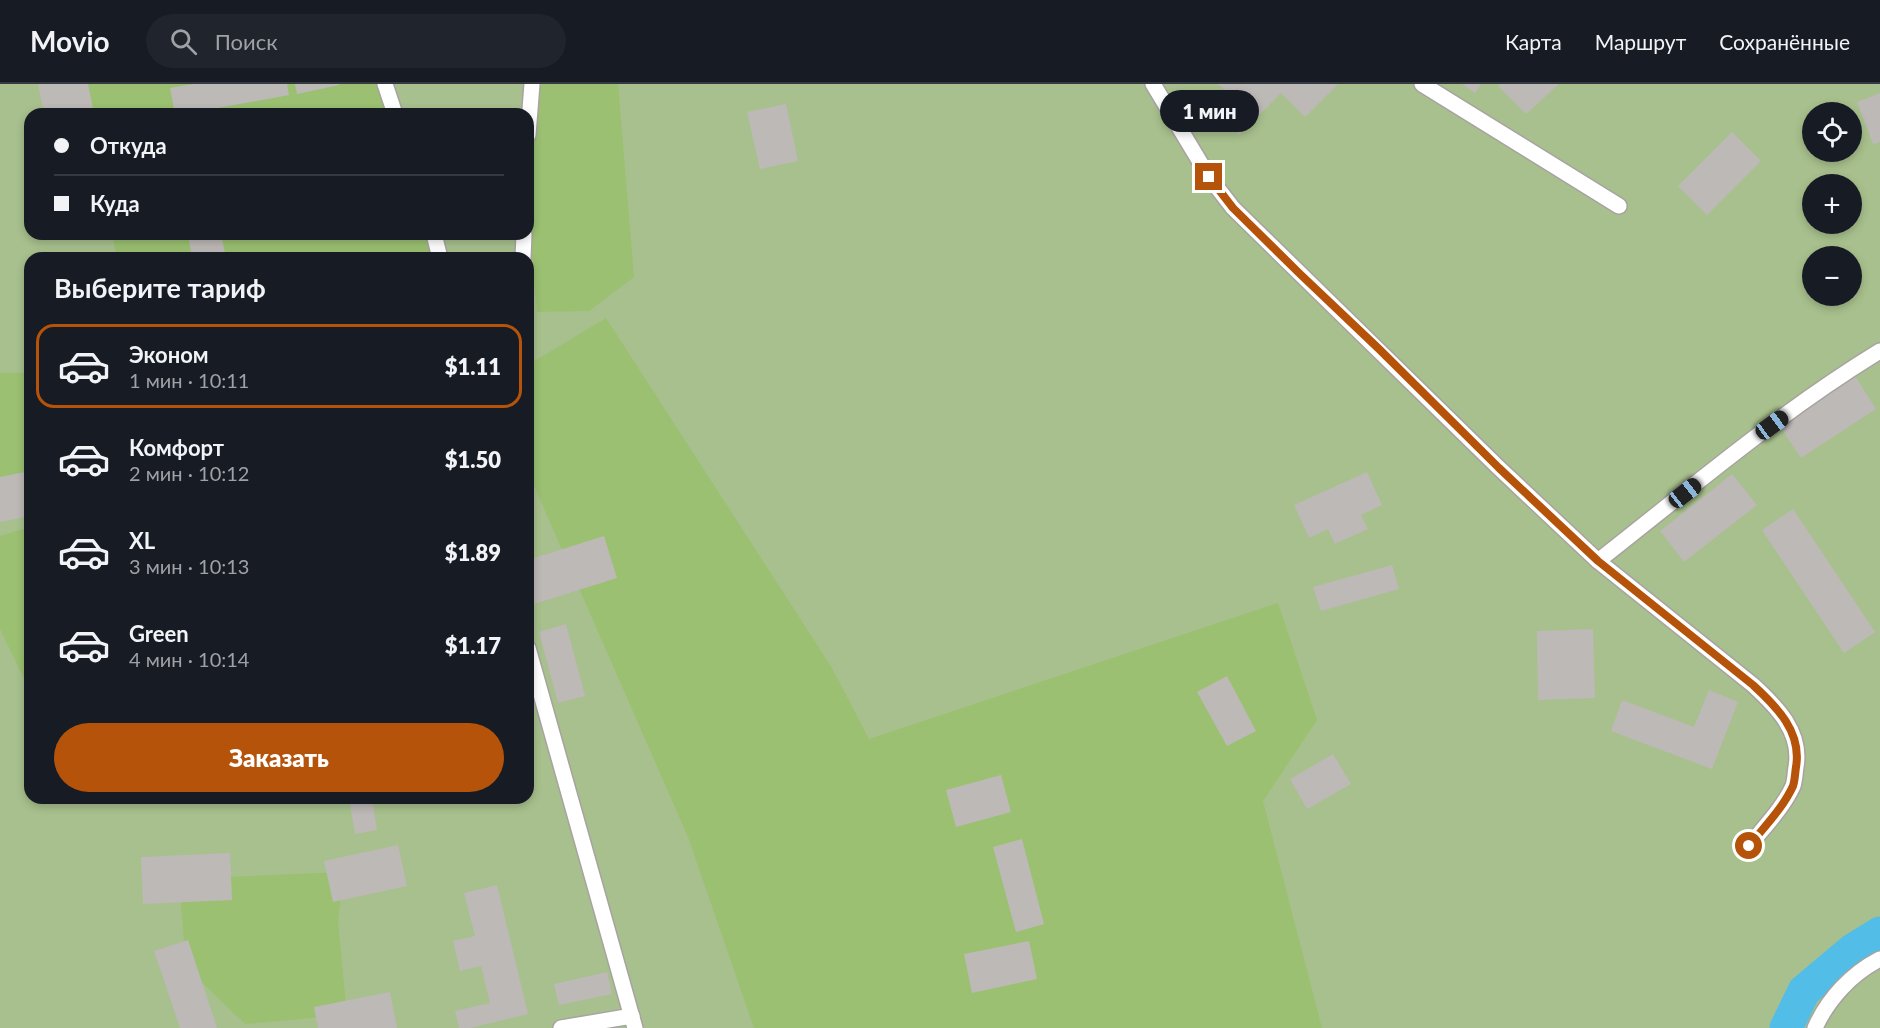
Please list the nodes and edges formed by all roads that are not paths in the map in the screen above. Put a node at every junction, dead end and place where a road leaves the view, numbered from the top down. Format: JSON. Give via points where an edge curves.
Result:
{"nodes":[{"id":1,"x":385,"y":84,"type":"edge"},
{"id":2,"x":532,"y":84,"type":"edge"},
{"id":3,"x":1153,"y":84,"type":"edge"},
{"id":4,"x":1422,"y":84,"type":"edge"},
{"id":5,"x":393,"y":108,"type":"edge"},
{"id":6,"x":530,"y":108,"type":"edge"},
{"id":7,"x":1619,"y":206,"type":"dead end"},
{"id":8,"x":1880,"y":351,"type":"edge"},
{"id":9,"x":1598,"y":561,"type":"junction"},
{"id":10,"x":534,"y":669,"type":"edge"},
{"id":11,"x":1749,"y":846,"type":"dead end"},
{"id":12,"x":1880,"y":959,"type":"edge"},
{"id":13,"x":634,"y":1022,"type":"edge"},
{"id":14,"x":561,"y":1028,"type":"edge"},
{"id":15,"x":1815,"y":1028,"type":"edge"}],
"edges":[{"from":1,"to":5,"type":"lane"},
{"from":2,"to":6,"type":"lane"},
{"from":3,"to":9,"type":"lane","via":[[1209,177],[1233,208]]},
{"from":4,"to":7,"type":"lane"},
{"from":8,"to":9,"type":"lane","via":[[1772,425]]},
{"from":9,"to":11,"type":"lane","via":[[1753,685],[1792,728],[1798,757],[1794,784]]},
{"from":10,"to":13,"type":"lane"},
{"from":12,"to":15,"type":"lane","via":[[1838,990]]},
{"from":13,"to":14,"type":"lane"}]}
